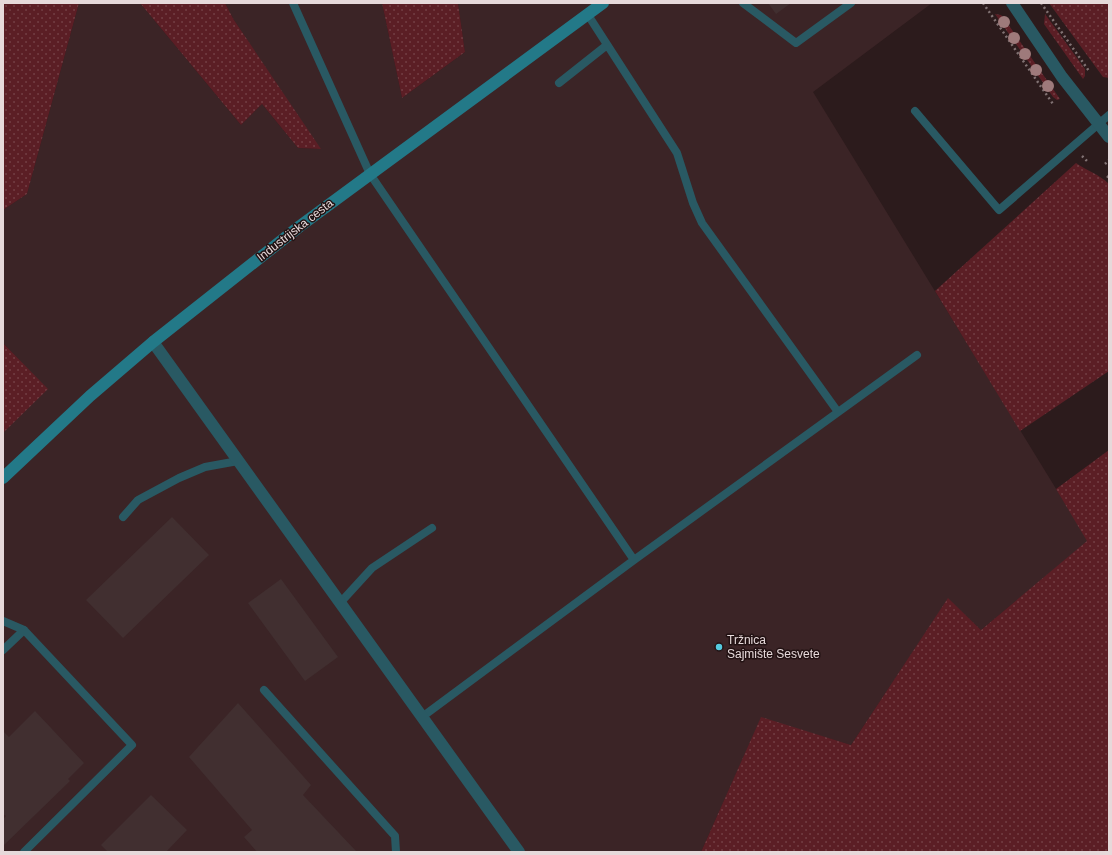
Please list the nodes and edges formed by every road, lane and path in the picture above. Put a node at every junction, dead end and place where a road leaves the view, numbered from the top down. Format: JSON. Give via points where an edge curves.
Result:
{"nodes":[{"id":1,"x":294,"y":3,"type":"edge"},
{"id":2,"x":603,"y":3,"type":"edge"},
{"id":3,"x":743,"y":3,"type":"edge"},
{"id":4,"x":851,"y":3,"type":"edge"},
{"id":5,"x":983,"y":3,"type":"edge"},
{"id":6,"x":1012,"y":3,"type":"edge"},
{"id":7,"x":1041,"y":3,"type":"edge"},
{"id":8,"x":588,"y":15,"type":"junction"},
{"id":9,"x":607,"y":45,"type":"junction"},
{"id":10,"x":1089,"y":71,"type":"dead end"},
{"id":11,"x":559,"y":83,"type":"dead end"},
{"id":12,"x":1053,"y":104,"type":"dead end"},
{"id":13,"x":915,"y":111,"type":"dead end"},
{"id":14,"x":1109,"y":115,"type":"edge"},
{"id":15,"x":1098,"y":123,"type":"junction"},
{"id":16,"x":1109,"y":137,"type":"edge"},
{"id":17,"x":1109,"y":160,"type":"edge"},
{"id":18,"x":1105,"y":164,"type":"dead end"},
{"id":19,"x":370,"y":174,"type":"junction"},
{"id":20,"x":153,"y":342,"type":"junction"},
{"id":21,"x":917,"y":354,"type":"dead end"},
{"id":22,"x":838,"y":412,"type":"junction"},
{"id":23,"x":238,"y":461,"type":"junction"},
{"id":24,"x":3,"y":478,"type":"edge"},
{"id":25,"x":123,"y":517,"type":"dead end"},
{"id":26,"x":432,"y":528,"type":"dead end"},
{"id":27,"x":634,"y":560,"type":"junction"},
{"id":28,"x":340,"y":603,"type":"junction"},
{"id":29,"x":3,"y":621,"type":"edge"},
{"id":30,"x":24,"y":630,"type":"junction"},
{"id":31,"x":3,"y":650,"type":"edge"},
{"id":32,"x":264,"y":690,"type":"dead end"},
{"id":33,"x":422,"y":718,"type":"junction"},
{"id":34,"x":24,"y":852,"type":"edge"},
{"id":35,"x":396,"y":852,"type":"edge"},
{"id":36,"x":519,"y":852,"type":"edge"}],
"edges":[{"from":1,"to":19,"type":"lane"},
{"from":2,"to":8,"type":"street","name":"Industrijska cesta"},
{"from":3,"to":4,"type":"lane","via":[[796,43]]},
{"from":5,"to":12,"type":"path"},
{"from":6,"to":15,"type":"street","via":[[1062,77]]},
{"from":7,"to":10,"type":"path"},
{"from":8,"to":9,"type":"lane"},
{"from":8,"to":19,"type":"street","name":"Industrijska cesta"},
{"from":9,"to":11,"type":"lane"},
{"from":9,"to":22,"type":"lane","via":[[677,153],[702,223]]},
{"from":13,"to":15,"type":"lane","via":[[999,210]]},
{"from":14,"to":15,"type":"lane"},
{"from":15,"to":16,"type":"street"},
{"from":17,"to":18,"type":"path"},
{"from":19,"to":20,"type":"street","name":"Industrijska cesta"},
{"from":19,"to":27,"type":"lane"},
{"from":20,"to":23,"type":"street"},
{"from":20,"to":24,"type":"street","name":"Industrijska cesta","via":[[90,396]]},
{"from":21,"to":22,"type":"lane"},
{"from":22,"to":27,"type":"lane"},
{"from":23,"to":25,"type":"lane","via":[[206,467],[179,478],[138,500]]},
{"from":23,"to":28,"type":"street"},
{"from":26,"to":28,"type":"lane","via":[[372,568]]},
{"from":27,"to":33,"type":"lane"},
{"from":28,"to":33,"type":"street"},
{"from":29,"to":30,"type":"lane"},
{"from":30,"to":31,"type":"lane"},
{"from":30,"to":34,"type":"lane","via":[[132,745]]},
{"from":32,"to":35,"type":"lane","via":[[395,836]]},
{"from":33,"to":36,"type":"street"}]}
